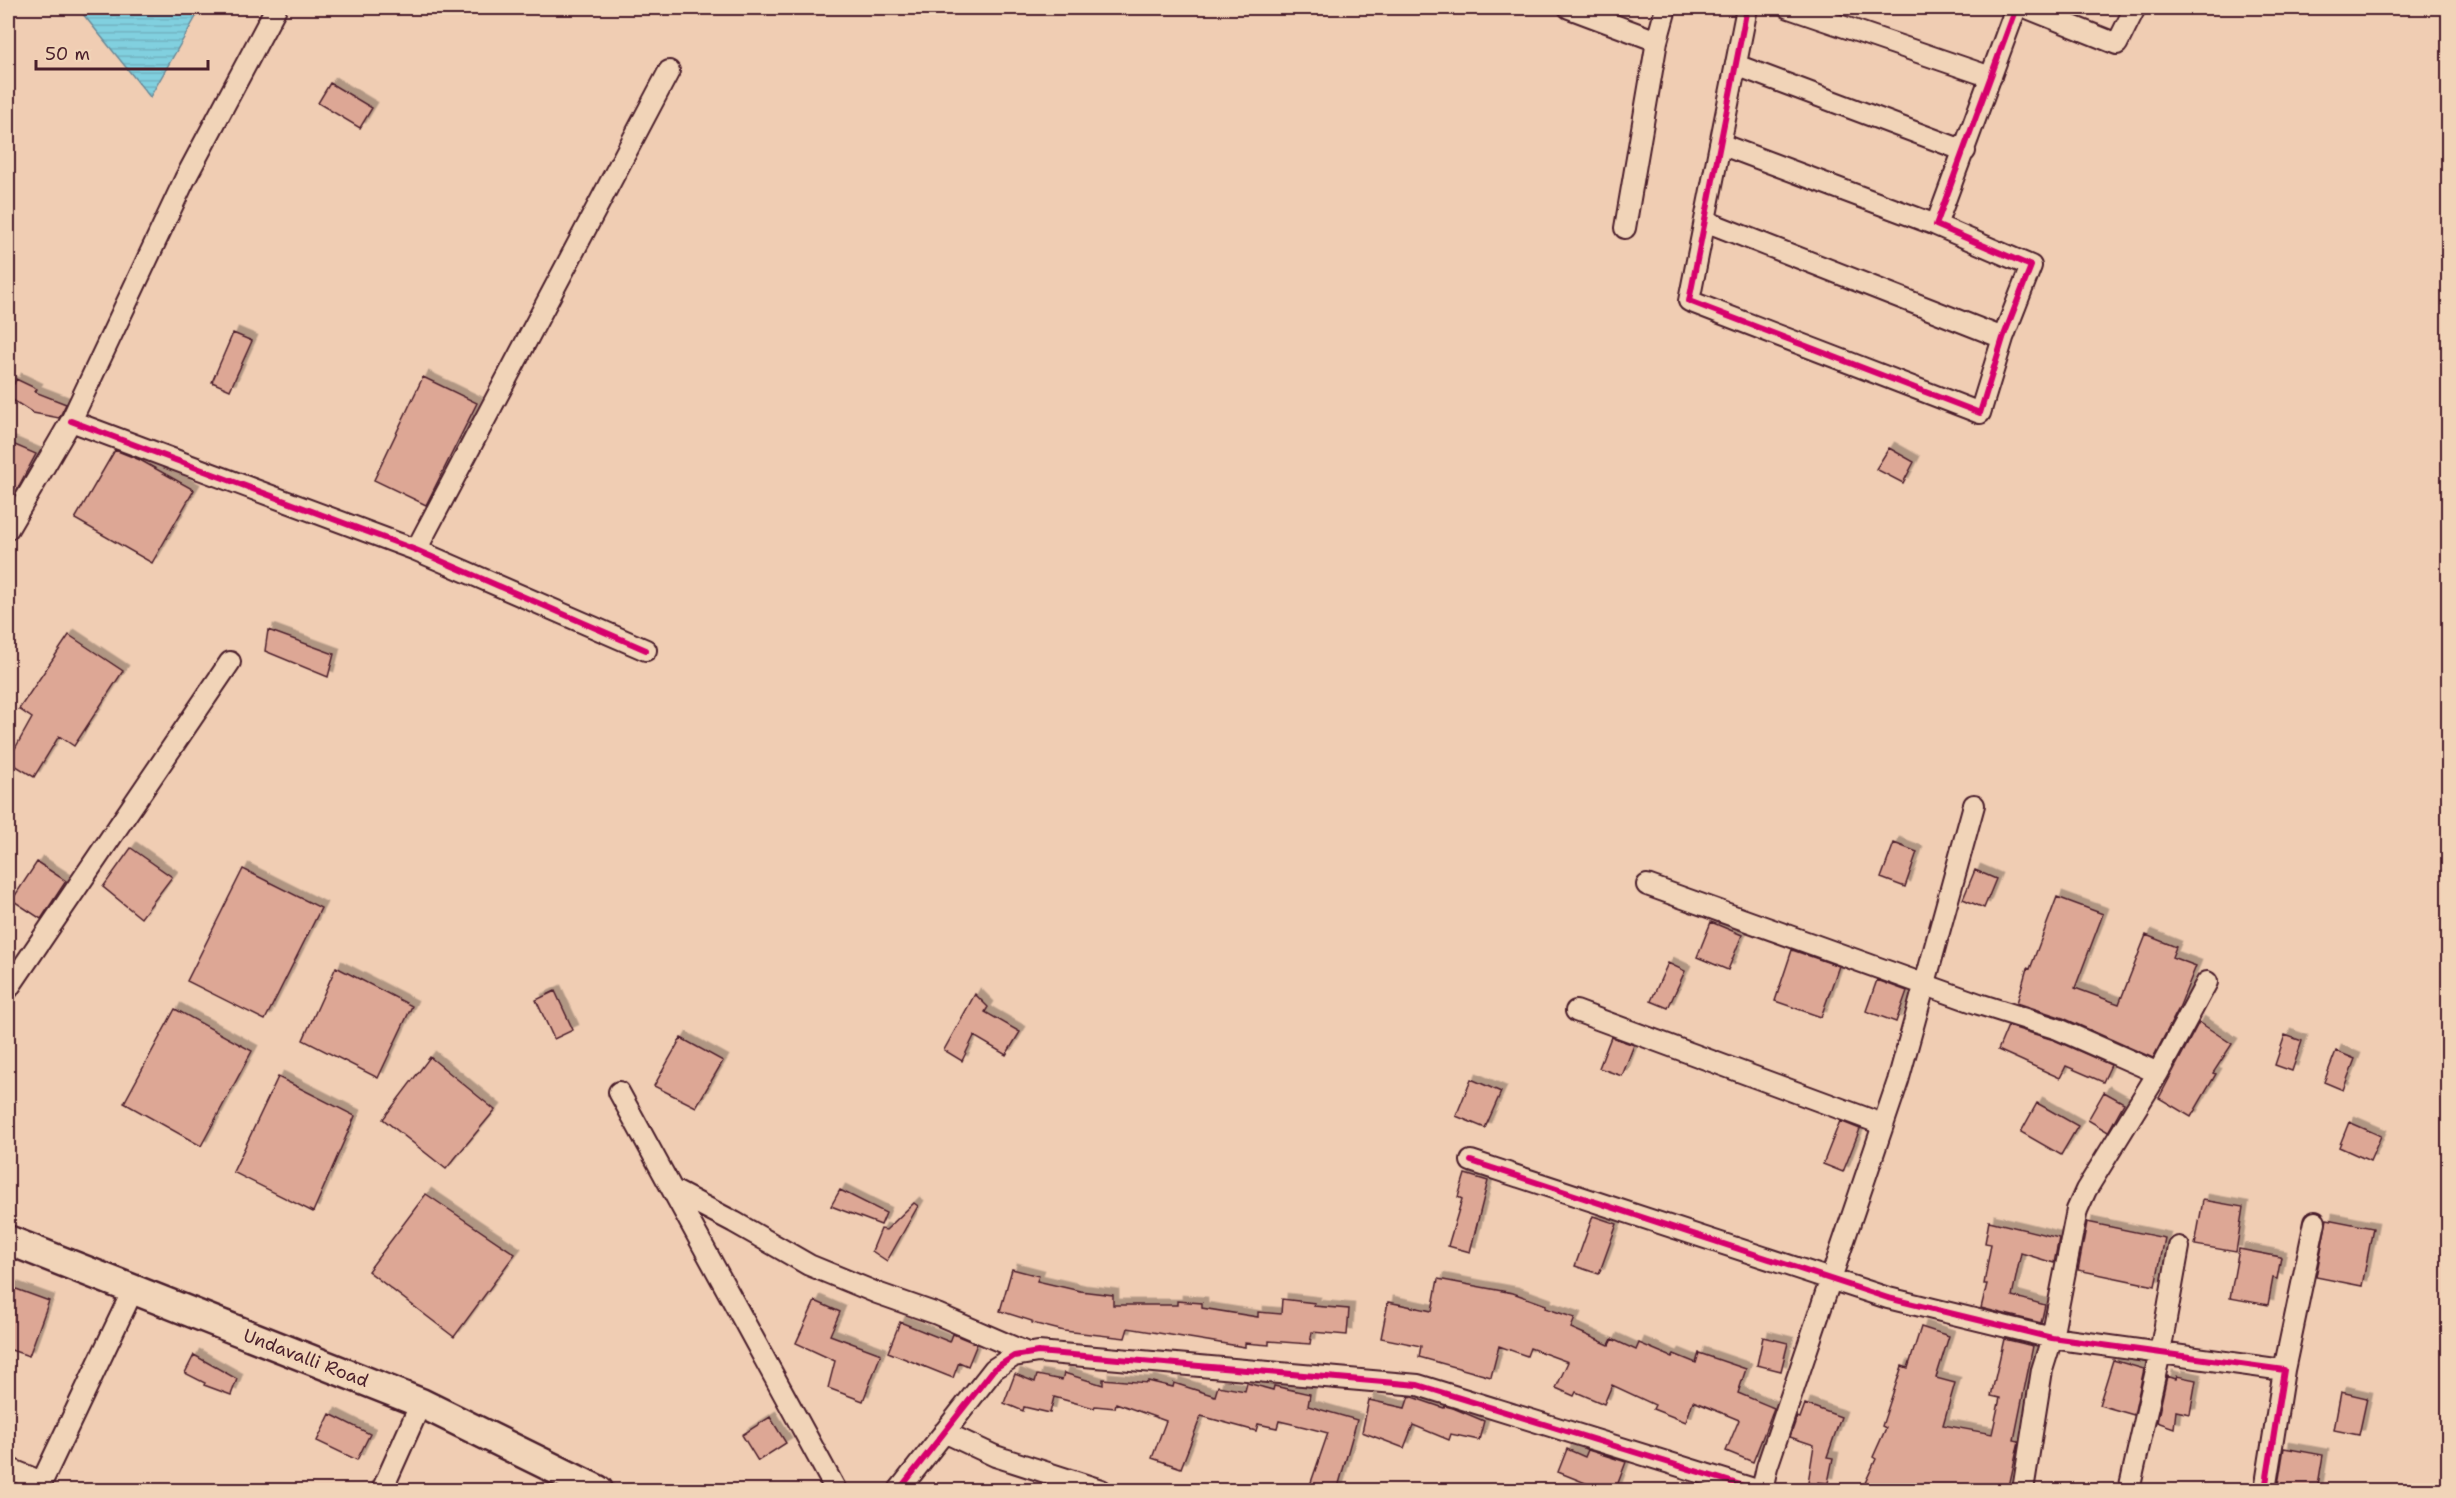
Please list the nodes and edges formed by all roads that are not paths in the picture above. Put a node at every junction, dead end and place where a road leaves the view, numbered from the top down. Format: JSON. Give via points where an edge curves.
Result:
{"nodes":[{"id":1,"x":276,"y":8,"type":"edge"},
{"id":2,"x":1569,"y":8,"type":"edge"},
{"id":3,"x":1666,"y":8,"type":"edge"},
{"id":4,"x":1748,"y":8,"type":"edge"},
{"id":5,"x":1789,"y":8,"type":"edge"},
{"id":6,"x":2016,"y":8,"type":"edge"},
{"id":7,"x":2027,"y":8,"type":"edge"},
{"id":8,"x":2135,"y":8,"type":"edge"},
{"id":9,"x":1657,"y":41,"type":"junction"},
{"id":10,"x":1736,"y":65,"type":"junction"},
{"id":11,"x":669,"y":71,"type":"dead end"},
{"id":12,"x":1991,"y":77,"type":"junction"},
{"id":13,"x":1720,"y":144,"type":"junction"},
{"id":14,"x":1965,"y":151,"type":"junction"},
{"id":15,"x":1705,"y":221,"type":"junction"},
{"id":16,"x":1936,"y":225,"type":"junction"},
{"id":17,"x":1625,"y":228,"type":"dead end"},
{"id":18,"x":2003,"y":338,"type":"junction"},
{"id":19,"x":71,"y":421,"type":"junction"},
{"id":20,"x":10,"y":520,"type":"edge"},
{"id":21,"x":416,"y":550,"type":"junction"},
{"id":22,"x":646,"y":650,"type":"dead end"},
{"id":23,"x":230,"y":662,"type":"dead end"},
{"id":24,"x":1974,"y":805,"type":"dead end"},
{"id":25,"x":1647,"y":885,"type":"dead end"},
{"id":26,"x":2207,"y":982,"type":"dead end"},
{"id":27,"x":1925,"y":984,"type":"junction"},
{"id":28,"x":8,"y":989,"type":"edge"},
{"id":29,"x":1576,"y":1011,"type":"dead end"},
{"id":30,"x":2158,"y":1073,"type":"junction"},
{"id":31,"x":619,"y":1092,"type":"dead end"},
{"id":32,"x":1882,"y":1124,"type":"junction"},
{"id":33,"x":1471,"y":1161,"type":"dead end"},
{"id":34,"x":673,"y":1191,"type":"junction"},
{"id":35,"x":2315,"y":1222,"type":"dead end"},
{"id":36,"x":8,"y":1240,"type":"edge"},
{"id":37,"x":2179,"y":1247,"type":"dead end"},
{"id":38,"x":1831,"y":1279,"type":"junction"},
{"id":39,"x":133,"y":1290,"type":"junction"},
{"id":40,"x":2052,"y":1338,"type":"junction"},
{"id":41,"x":1027,"y":1353,"type":"junction"},
{"id":42,"x":2160,"y":1353,"type":"junction"},
{"id":43,"x":2284,"y":1370,"type":"junction"},
{"id":44,"x":421,"y":1403,"type":"junction"},
{"id":45,"x":944,"y":1432,"type":"junction"},
{"id":46,"x":8,"y":1468,"type":"edge"},
{"id":47,"x":552,"y":1481,"type":"edge"},
{"id":48,"x":40,"y":1486,"type":"edge"},
{"id":49,"x":382,"y":1491,"type":"edge"},
{"id":50,"x":598,"y":1491,"type":"edge"},
{"id":51,"x":836,"y":1491,"type":"edge"},
{"id":52,"x":898,"y":1491,"type":"edge"},
{"id":53,"x":1101,"y":1491,"type":"edge"},
{"id":54,"x":1757,"y":1491,"type":"edge"},
{"id":55,"x":1762,"y":1491,"type":"edge"},
{"id":56,"x":2023,"y":1491,"type":"edge"},
{"id":57,"x":2129,"y":1491,"type":"edge"},
{"id":58,"x":2265,"y":1491,"type":"edge"}],
"edges":[{"from":1,"to":19,"type":"street","via":[[185,179]]},
{"from":2,"to":9,"type":"street"},
{"from":3,"to":9,"type":"street"},
{"from":4,"to":10,"type":"street"},
{"from":5,"to":12,"type":"street"},
{"from":6,"to":12,"type":"street"},
{"from":7,"to":8,"type":"street","via":[[2117,44]]},
{"from":9,"to":17,"type":"street"},
{"from":10,"to":13,"type":"street"},
{"from":10,"to":14,"type":"street"},
{"from":11,"to":21,"type":"street"},
{"from":12,"to":14,"type":"street"},
{"from":13,"to":15,"type":"street"},
{"from":13,"to":16,"type":"street"},
{"from":14,"to":16,"type":"street"},
{"from":15,"to":18,"type":"street"},
{"from":15,"to":18,"type":"street","via":[[1689,301],[1980,413]]},
{"from":16,"to":18,"type":"street","via":[[2031,266]]},
{"from":19,"to":20,"type":"street"},
{"from":19,"to":21,"type":"street"},
{"from":21,"to":22,"type":"street"},
{"from":23,"to":28,"type":"street"},
{"from":24,"to":27,"type":"street"},
{"from":25,"to":27,"type":"street"},
{"from":26,"to":30,"type":"street"},
{"from":27,"to":30,"type":"street","via":[[2058,1029]]},
{"from":27,"to":32,"type":"street"},
{"from":29,"to":32,"type":"street"},
{"from":30,"to":40,"type":"street","via":[[2077,1210]]},
{"from":31,"to":34,"type":"street"},
{"from":32,"to":38,"type":"street"},
{"from":33,"to":38,"type":"street"},
{"from":34,"to":41,"type":"street","via":[[808,1265]]},
{"from":34,"to":51,"type":"street"},
{"from":35,"to":43,"type":"street"},
{"from":36,"to":39,"type":"main road","name":"Undavalli Road"},
{"from":37,"to":42,"type":"street"},
{"from":38,"to":40,"type":"street","via":[[1888,1298]]},
{"from":38,"to":55,"type":"street"},
{"from":39,"to":44,"type":"main road","name":"Undavalli Road"},
{"from":39,"to":48,"type":"street"},
{"from":40,"to":42,"type":"street"},
{"from":40,"to":56,"type":"street","via":[[2042,1370]]},
{"from":41,"to":45,"type":"street","via":[[994,1369]]},
{"from":41,"to":54,"type":"street","via":[[1418,1384]]},
{"from":42,"to":43,"type":"street"},
{"from":42,"to":57,"type":"street"},
{"from":43,"to":58,"type":"street"},
{"from":44,"to":47,"type":"main road","name":"Undavalli Road"},
{"from":44,"to":49,"type":"street"},
{"from":45,"to":52,"type":"street"},
{"from":45,"to":53,"type":"street","via":[[995,1456]]},
{"from":46,"to":48,"type":"street"},
{"from":47,"to":50,"type":"main road","name":"Undavalli Road"}]}
